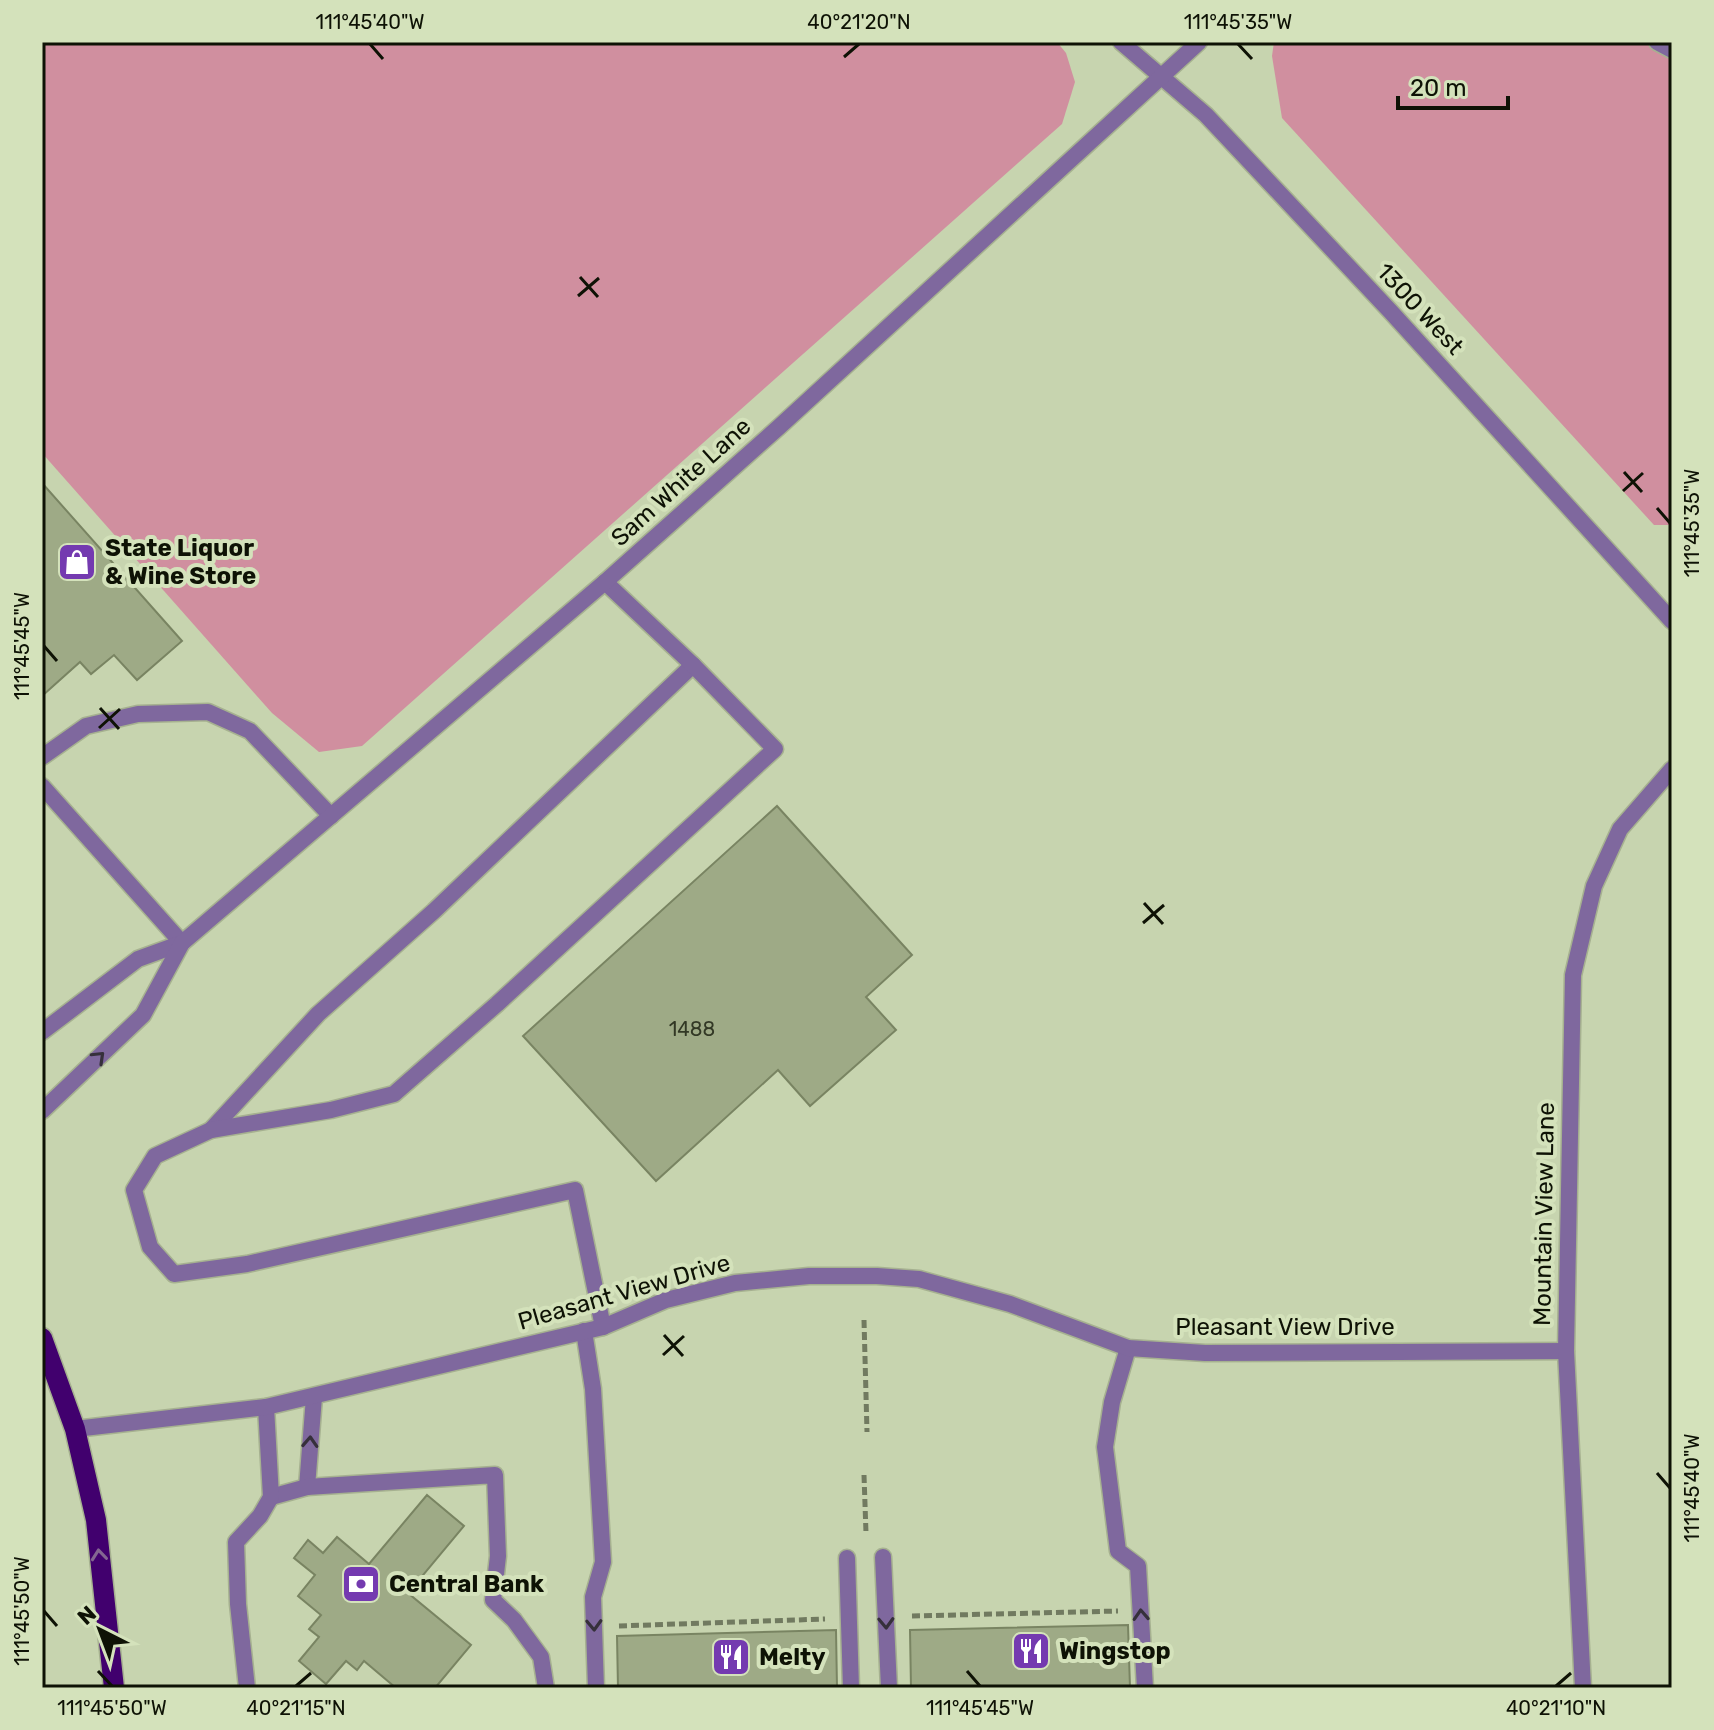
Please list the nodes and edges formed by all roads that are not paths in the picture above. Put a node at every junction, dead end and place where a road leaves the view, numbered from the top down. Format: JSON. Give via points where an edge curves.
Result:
{"nodes":[{"id":1,"x":1121,"y":42,"type":"edge"},
{"id":2,"x":1199,"y":42,"type":"edge"},
{"id":3,"x":1657,"y":42,"type":"edge"},
{"id":4,"x":1672,"y":50,"type":"edge"},
{"id":5,"x":1162,"y":76,"type":"junction"},
{"id":6,"x":605,"y":582,"type":"junction"},
{"id":7,"x":1672,"y":621,"type":"edge"},
{"id":8,"x":693,"y":665,"type":"junction"},
{"id":9,"x":42,"y":757,"type":"edge"},
{"id":10,"x":1672,"y":769,"type":"edge"},
{"id":11,"x":42,"y":786,"type":"edge"},
{"id":12,"x":331,"y":816,"type":"junction"},
{"id":13,"x":182,"y":943,"type":"junction"},
{"id":14,"x":42,"y":1032,"type":"edge"},
{"id":15,"x":42,"y":1111,"type":"edge"},
{"id":16,"x":211,"y":1130,"type":"junction"},
{"id":17,"x":603,"y":1327,"type":"junction"},
{"id":18,"x":584,"y":1331,"type":"junction"},
{"id":19,"x":42,"y":1338,"type":"edge"},
{"id":20,"x":1128,"y":1348,"type":"junction"},
{"id":21,"x":1566,"y":1351,"type":"junction"},
{"id":22,"x":314,"y":1397,"type":"junction"},
{"id":23,"x":266,"y":1407,"type":"junction"},
{"id":24,"x":75,"y":1429,"type":"junction"},
{"id":25,"x":307,"y":1487,"type":"junction"},
{"id":26,"x":271,"y":1497,"type":"junction"},
{"id":27,"x":883,"y":1557,"type":"dead end"},
{"id":28,"x":847,"y":1558,"type":"dead end"},
{"id":29,"x":114,"y":1688,"type":"edge"},
{"id":30,"x":247,"y":1688,"type":"edge"},
{"id":31,"x":546,"y":1688,"type":"edge"},
{"id":32,"x":596,"y":1688,"type":"edge"},
{"id":33,"x":851,"y":1688,"type":"edge"},
{"id":34,"x":889,"y":1688,"type":"edge"},
{"id":35,"x":1145,"y":1688,"type":"edge"},
{"id":36,"x":1583,"y":1688,"type":"edge"}],
"edges":[{"from":1,"to":5,"type":"street","name":"1300 West"},
{"from":2,"to":5,"type":"street","name":"Sam White Lane"},
{"from":3,"to":4,"type":"street"},
{"from":5,"to":6,"type":"street","name":"Sam White Lane"},
{"from":5,"to":7,"type":"street","name":"1300 West","via":[[1261,173]]},
{"from":6,"to":8,"type":"street"},
{"from":6,"to":12,"type":"street","name":"Sam White Lane"},
{"from":8,"to":16,"type":"street","via":[[318,1014]]},
{"from":8,"to":16,"type":"street","via":[[775,749],[394,1094]]},
{"from":9,"to":12,"type":"street","via":[[86,726],[138,714],[208,712],[250,731]]},
{"from":10,"to":21,"type":"street","name":"Mountain View Lane","via":[[1620,829],[1594,886],[1573,975]]},
{"from":11,"to":13,"type":"street"},
{"from":12,"to":13,"type":"street","name":"Sam White Lane"},
{"from":13,"to":14,"type":"street","name":"Sam White Lane","via":[[138,959]]},
{"from":15,"to":13,"type":"street","name":"Sam White Lane","one_way":true,"via":[[143,1015]]},
{"from":16,"to":17,"type":"street","via":[[155,1156],[134,1190],[150,1247],[174,1274],[247,1264],[575,1190]]},
{"from":17,"to":18,"type":"street","name":"Pleasant View Drive"},
{"from":17,"to":20,"type":"street","name":"Pleasant View Drive","via":[[666,1300],[735,1283],[877,1276],[919,1279],[1010,1304]]},
{"from":18,"to":22,"type":"street","name":"Pleasant View Drive"},
{"from":18,"to":32,"type":"street","one_way":true,"via":[[593,1389],[603,1562],[593,1597]]},
{"from":19,"to":24,"type":"main road"},
{"from":20,"to":21,"type":"street","name":"Pleasant View Drive","via":[[1205,1353]]},
{"from":35,"to":20,"type":"street","one_way":true,"via":[[1138,1566],[1118,1551],[1105,1447]]},
{"from":21,"to":36,"type":"street","name":"Mountain View Lane"},
{"from":22,"to":23,"type":"street","name":"Pleasant View Drive"},
{"from":25,"to":22,"type":"street","one_way":true},
{"from":23,"to":24,"type":"street","name":"Pleasant View Drive"},
{"from":23,"to":26,"type":"street"},
{"from":29,"to":24,"type":"main road","one_way":true,"via":[[96,1520]]},
{"from":25,"to":26,"type":"street"},
{"from":25,"to":31,"type":"street","via":[[495,1475],[498,1556],[493,1600],[541,1657]]},
{"from":26,"to":30,"type":"street","via":[[236,1542]]},
{"from":27,"to":34,"type":"street","one_way":true},
{"from":28,"to":33,"type":"street"}]}
